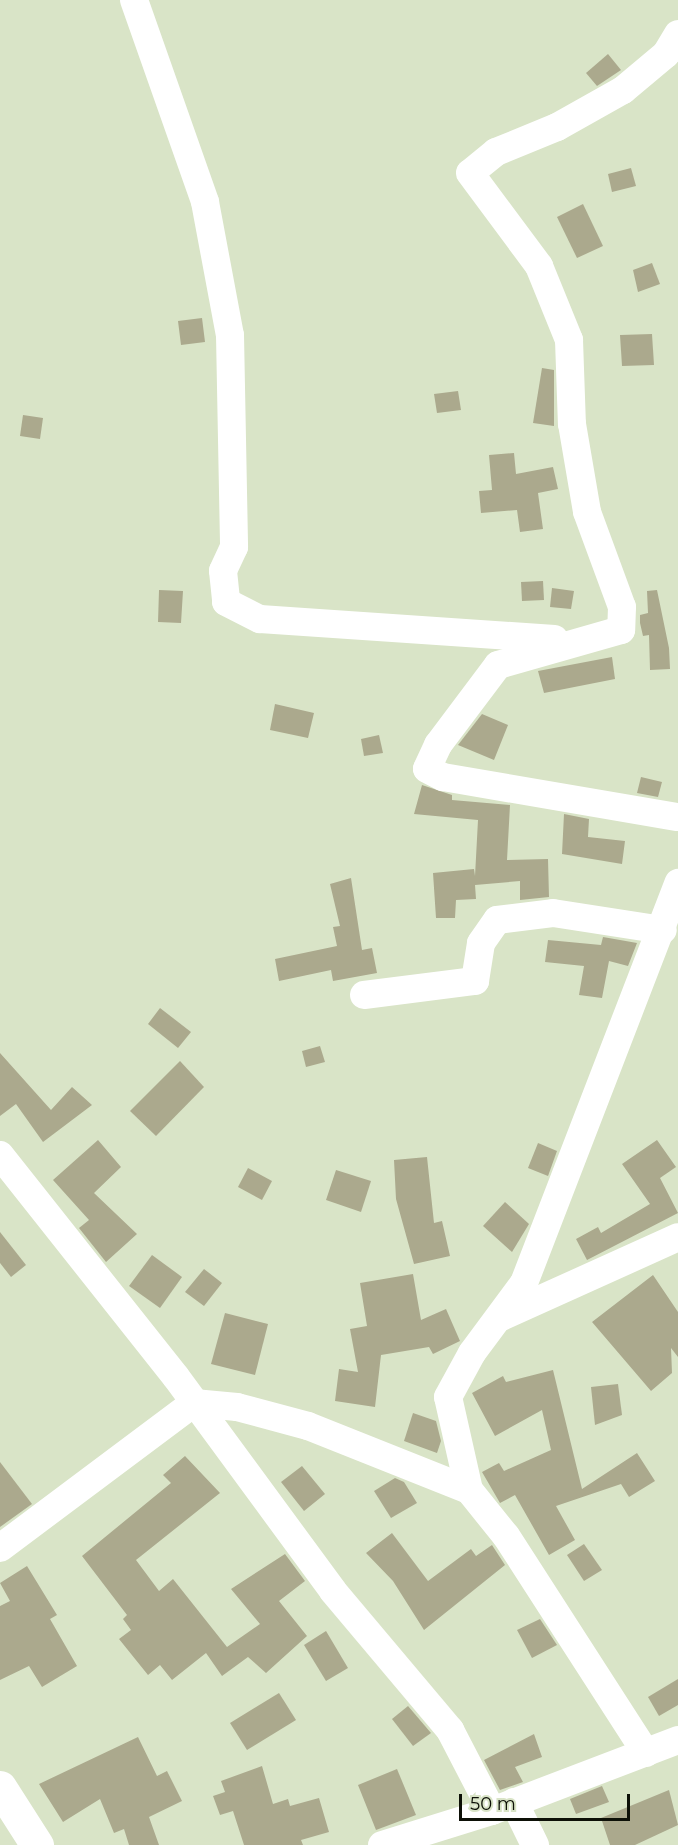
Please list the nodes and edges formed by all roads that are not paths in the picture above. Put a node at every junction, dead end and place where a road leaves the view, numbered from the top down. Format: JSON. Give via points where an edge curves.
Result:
{"nodes":[{"id":1,"x":134,"y":0,"type":"edge"},
{"id":2,"x":678,"y":34,"type":"edge"},
{"id":3,"x":586,"y":642,"type":"junction"},
{"id":4,"x":678,"y":817,"type":"edge"},
{"id":5,"x":678,"y":883,"type":"edge"},
{"id":6,"x":663,"y":930,"type":"junction"},
{"id":7,"x":364,"y":995,"type":"dead end"},
{"id":8,"x":0,"y":1155,"type":"edge"},
{"id":9,"x":678,"y":1237,"type":"edge"},
{"id":10,"x":497,"y":1319,"type":"junction"},
{"id":11,"x":194,"y":1403,"type":"junction"},
{"id":12,"x":469,"y":1490,"type":"junction"},
{"id":13,"x":0,"y":1548,"type":"edge"},
{"id":14,"x":668,"y":1748,"type":"edge"},
{"id":15,"x":0,"y":1787,"type":"edge"},
{"id":16,"x":503,"y":1806,"type":"junction"},
{"id":17,"x":37,"y":1845,"type":"edge"},
{"id":18,"x":382,"y":1845,"type":"edge"},
{"id":19,"x":535,"y":1845,"type":"edge"}],
"edges":[{"from":1,"to":3,"type":"street","via":[[205,202],[230,335],[234,547],[223,571],[226,602],[260,619]]},
{"from":2,"to":3,"type":"street","via":[[666,54],[623,90],[556,127],[496,152],[470,173],[539,266],[569,340],[572,424],[588,512],[622,607],[621,630]]},
{"from":3,"to":4,"type":"street","via":[[498,665],[438,745],[427,769],[443,777]]},
{"from":5,"to":6,"type":"street"},
{"from":6,"to":7,"type":"street","via":[[553,914],[497,920],[481,943],[475,981]]},
{"from":6,"to":10,"type":"street","via":[[524,1283]]},
{"from":8,"to":11,"type":"street"},
{"from":9,"to":10,"type":"street"},
{"from":10,"to":12,"type":"street","via":[[448,1397]]},
{"from":11,"to":12,"type":"street","via":[[237,1407],[308,1426]]},
{"from":11,"to":13,"type":"street"},
{"from":11,"to":16,"type":"street","via":[[333,1591],[450,1730]]},
{"from":12,"to":14,"type":"street"},
{"from":14,"to":16,"type":"street"},
{"from":15,"to":17,"type":"main road"},
{"from":16,"to":18,"type":"street"},
{"from":16,"to":19,"type":"street"}]}
